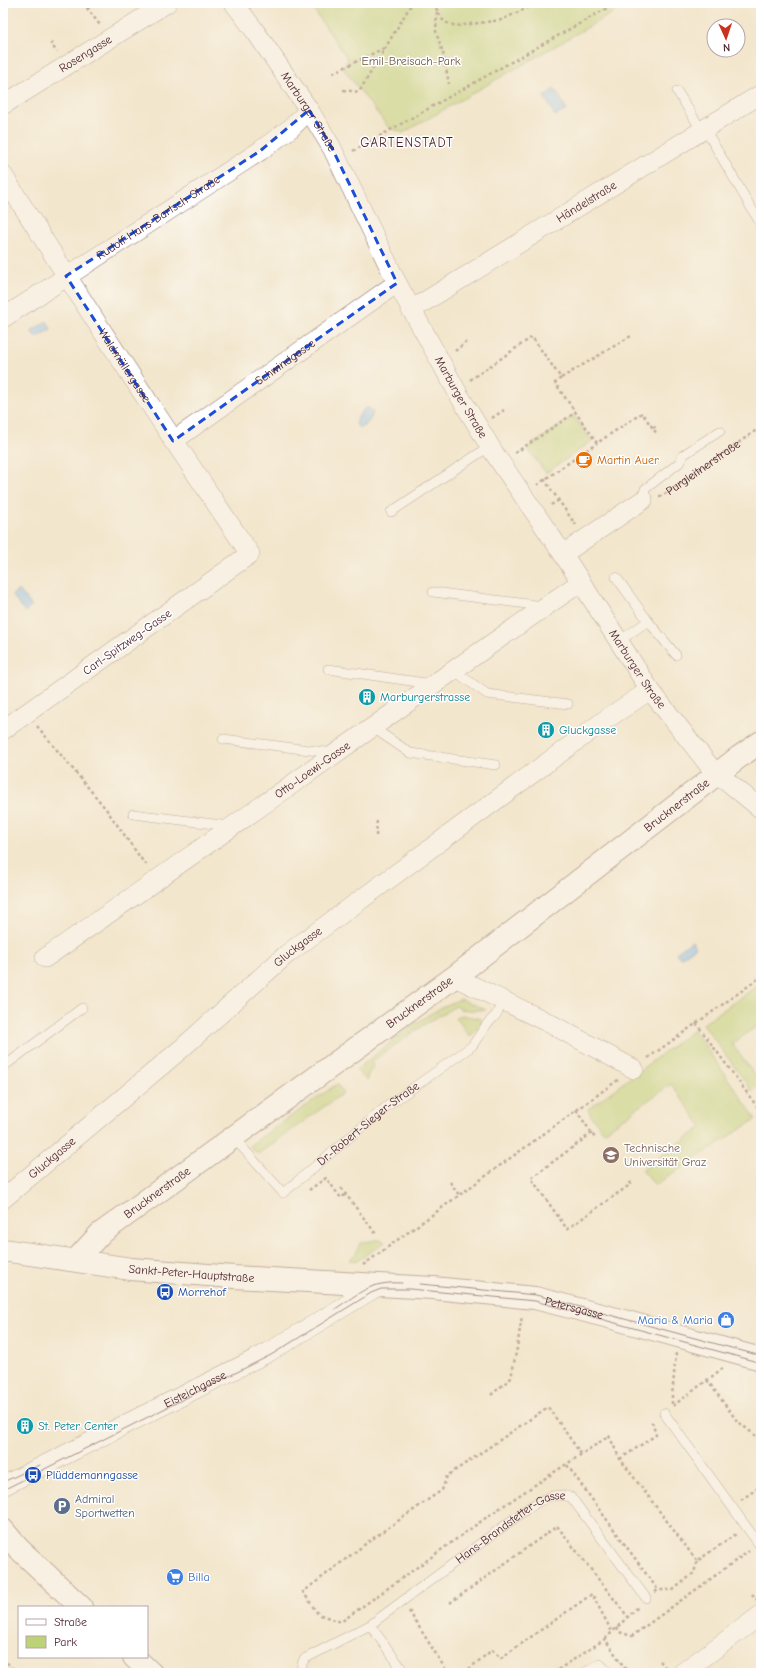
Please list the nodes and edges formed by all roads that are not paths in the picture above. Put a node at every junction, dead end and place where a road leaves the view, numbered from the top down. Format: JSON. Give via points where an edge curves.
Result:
{"nodes":[{"id":1,"x":167,"y":3,"type":"edge"},
{"id":2,"x":234,"y":3,"type":"edge"},
{"id":3,"x":677,"y":91,"type":"dead end"},
{"id":4,"x":761,"y":94,"type":"edge"},
{"id":5,"x":3,"y":105,"type":"edge"},
{"id":6,"x":310,"y":110,"type":"junction"},
{"id":7,"x":703,"y":130,"type":"junction"},
{"id":8,"x":3,"y":175,"type":"edge"},
{"id":9,"x":760,"y":223,"type":"edge"},
{"id":10,"x":66,"y":276,"type":"junction"},
{"id":11,"x":397,"y":283,"type":"junction"},
{"id":12,"x":411,"y":310,"type":"junction"},
{"id":13,"x":3,"y":318,"type":"edge"},
{"id":14,"x":720,"y":431,"type":"dead end"},
{"id":15,"x":174,"y":441,"type":"junction"},
{"id":16,"x":490,"y":446,"type":"junction"},
{"id":17,"x":643,"y":500,"type":"joint"},
{"id":18,"x":391,"y":512,"type":"dead end"},
{"id":19,"x":250,"y":554,"type":"joint"},
{"id":20,"x":563,"y":554,"type":"junction"},
{"id":21,"x":616,"y":577,"type":"dead end"},
{"id":22,"x":581,"y":582,"type":"junction"},
{"id":23,"x":433,"y":592,"type":"dead end"},
{"id":24,"x":545,"y":606,"type":"junction"},
{"id":25,"x":648,"y":621,"type":"junction"},
{"id":26,"x":618,"y":642,"type":"junction"},
{"id":27,"x":676,"y":655,"type":"dead end"},
{"id":28,"x":328,"y":669,"type":"dead end"},
{"id":29,"x":453,"y":670,"type":"junction"},
{"id":30,"x":434,"y":684,"type":"junction"},
{"id":31,"x":650,"y":690,"type":"junction"},
{"id":32,"x":568,"y":704,"type":"dead end"},
{"id":33,"x":372,"y":727,"type":"junction"},
{"id":34,"x":3,"y":730,"type":"edge"},
{"id":35,"x":223,"y":739,"type":"dead end"},
{"id":36,"x":761,"y":742,"type":"edge"},
{"id":37,"x":334,"y":753,"type":"junction"},
{"id":38,"x":496,"y":765,"type":"dead end"},
{"id":39,"x":718,"y":773,"type":"junction"},
{"id":40,"x":761,"y":809,"type":"edge"},
{"id":41,"x":133,"y":814,"type":"dead end"},
{"id":42,"x":231,"y":826,"type":"junction"},
{"id":43,"x":45,"y":958,"type":"dead end"},
{"id":44,"x":457,"y":975,"type":"junction"},
{"id":45,"x":503,"y":1002,"type":"junction"},
{"id":46,"x":82,"y":1008,"type":"dead end"},
{"id":47,"x":3,"y":1067,"type":"edge"},
{"id":48,"x":634,"y":1069,"type":"road end"},
{"id":49,"x":233,"y":1137,"type":"junction"},
{"id":50,"x":3,"y":1199,"type":"edge"},
{"id":51,"x":3,"y":1250,"type":"edge"},
{"id":52,"x":76,"y":1260,"type":"junction"},
{"id":53,"x":382,"y":1285,"type":"junction"},
{"id":54,"x":761,"y":1359,"type":"edge"},
{"id":55,"x":664,"y":1413,"type":"road end"},
{"id":56,"x":3,"y":1486,"type":"edge"},
{"id":57,"x":3,"y":1530,"type":"edge"},
{"id":58,"x":760,"y":1546,"type":"edge"},
{"id":59,"x":646,"y":1598,"type":"road end"},
{"id":60,"x":80,"y":1606,"type":"edge"},
{"id":61,"x":761,"y":1616,"type":"edge"},
{"id":62,"x":370,"y":1625,"type":"junction"},
{"id":63,"x":135,"y":1658,"type":"edge"},
{"id":64,"x":151,"y":1673,"type":"edge"},
{"id":65,"x":300,"y":1673,"type":"edge"},
{"id":66,"x":405,"y":1673,"type":"edge"},
{"id":67,"x":584,"y":1673,"type":"edge"},
{"id":68,"x":609,"y":1673,"type":"edge"},
{"id":69,"x":682,"y":1673,"type":"edge"}],
"edges":[{"from":1,"to":5,"type":"street","name":"Rosengasse"},
{"from":2,"to":6,"type":"street","name":"Marburger Straße"},
{"from":3,"to":7,"type":"lane"},
{"from":4,"to":7,"type":"street","name":"Händelstraße"},
{"from":6,"to":10,"type":"street","name":"Rudolf-Hans-Bartsch-Straße","via":[[260,151]]},
{"from":6,"to":11,"type":"street","name":"Marburger Straße","via":[[332,148]]},
{"from":7,"to":9,"type":"lane"},
{"from":7,"to":12,"type":"street","name":"Händelstraße"},
{"from":8,"to":10,"type":"street","name":"Waldmüllergasse"},
{"from":10,"to":13,"type":"street","name":"Rudolf-Hans-Bartsch-Straße"},
{"from":10,"to":15,"type":"street","name":"Waldmüllergasse"},
{"from":11,"to":12,"type":"street","name":"Marburger Straße"},
{"from":11,"to":15,"type":"street","name":"Schwindgasse"},
{"from":12,"to":16,"type":"street","name":"Marburger Straße"},
{"from":14,"to":17,"type":"lane","name":"Purgleitnerstraße","via":[[683,455],[679,464],[645,489]]},
{"from":15,"to":19,"type":"street","name":"Waldmüllergasse"},
{"from":16,"to":18,"type":"lane"},
{"from":16,"to":20,"type":"street","name":"Marburger Straße"},
{"from":17,"to":20,"type":"street","name":"Purgleitnerstraße"},
{"from":19,"to":34,"type":"street","name":"Carl-Spitzweg-Gasse"},
{"from":20,"to":22,"type":"street","name":"Marburger Straße"},
{"from":21,"to":25,"type":"lane"},
{"from":22,"to":24,"type":"street","name":"Otto-Loewi-Gasse"},
{"from":22,"to":26,"type":"street","name":"Marburger Straße"},
{"from":23,"to":24,"type":"lane"},
{"from":24,"to":29,"type":"street","name":"Otto-Loewi-Gasse"},
{"from":25,"to":26,"type":"lane"},
{"from":25,"to":27,"type":"lane"},
{"from":26,"to":31,"type":"street","name":"Marburger Straße"},
{"from":28,"to":30,"type":"lane"},
{"from":29,"to":30,"type":"street","name":"Otto-Loewi-Gasse"},
{"from":29,"to":32,"type":"lane","via":[[487,694]]},
{"from":30,"to":33,"type":"street","name":"Otto-Loewi-Gasse"},
{"from":31,"to":39,"type":"street","name":"Marburger Straße","via":[[706,762]]},
{"from":31,"to":50,"type":"street","name":"Gluckgasse","via":[[599,724],[287,954]]},
{"from":33,"to":37,"type":"street","name":"Otto-Loewi-Gasse"},
{"from":33,"to":38,"type":"lane","via":[[410,753]]},
{"from":35,"to":37,"type":"lane"},
{"from":36,"to":39,"type":"main road","name":"Brucknerstraße"},
{"from":37,"to":42,"type":"street","name":"Otto-Loewi-Gasse"},
{"from":39,"to":40,"type":"street","name":"Marburger Straße"},
{"from":39,"to":44,"type":"main road","name":"Brucknerstraße"},
{"from":41,"to":42,"type":"lane"},
{"from":42,"to":43,"type":"street","name":"Otto-Loewi-Gasse"},
{"from":44,"to":45,"type":"street","via":[[463,981]]},
{"from":44,"to":49,"type":"main road","name":"Brucknerstraße"},
{"from":45,"to":48,"type":"street"},
{"from":45,"to":49,"type":"lane","name":"Dr.-Robert-Sieger-Straße","via":[[472,1046],[386,1107],[283,1193]]},
{"from":46,"to":47,"type":"lane"},
{"from":49,"to":52,"type":"main road","name":"Brucknerstraße","via":[[100,1234]]},
{"from":51,"to":52,"type":"main road","name":"Sankt-Peter-Hauptstraße"},
{"from":52,"to":53,"type":"main road","name":"Sankt-Peter-Hauptstraße","via":[[131,1269]]},
{"from":53,"to":54,"type":"main road","name":"Petersgasse","via":[[477,1291],[535,1298]]},
{"from":53,"to":56,"type":"street","name":"Eisteichgasse","via":[[269,1352]]},
{"from":55,"to":58,"type":"lane"},
{"from":57,"to":60,"type":"main road","via":[[18,1548]]},
{"from":59,"to":62,"type":"lane","name":"Hans-Brandstetter-Gasse","via":[[571,1497],[559,1494],[531,1506]]},
{"from":61,"to":69,"type":"street"},
{"from":62,"to":65,"type":"lane","name":"Hans-Brandstetter-Gasse","via":[[306,1658]]},
{"from":62,"to":66,"type":"lane"},
{"from":63,"to":64,"type":"main road"},
{"from":67,"to":68,"type":"lane","via":[[600,1664]]}]}
